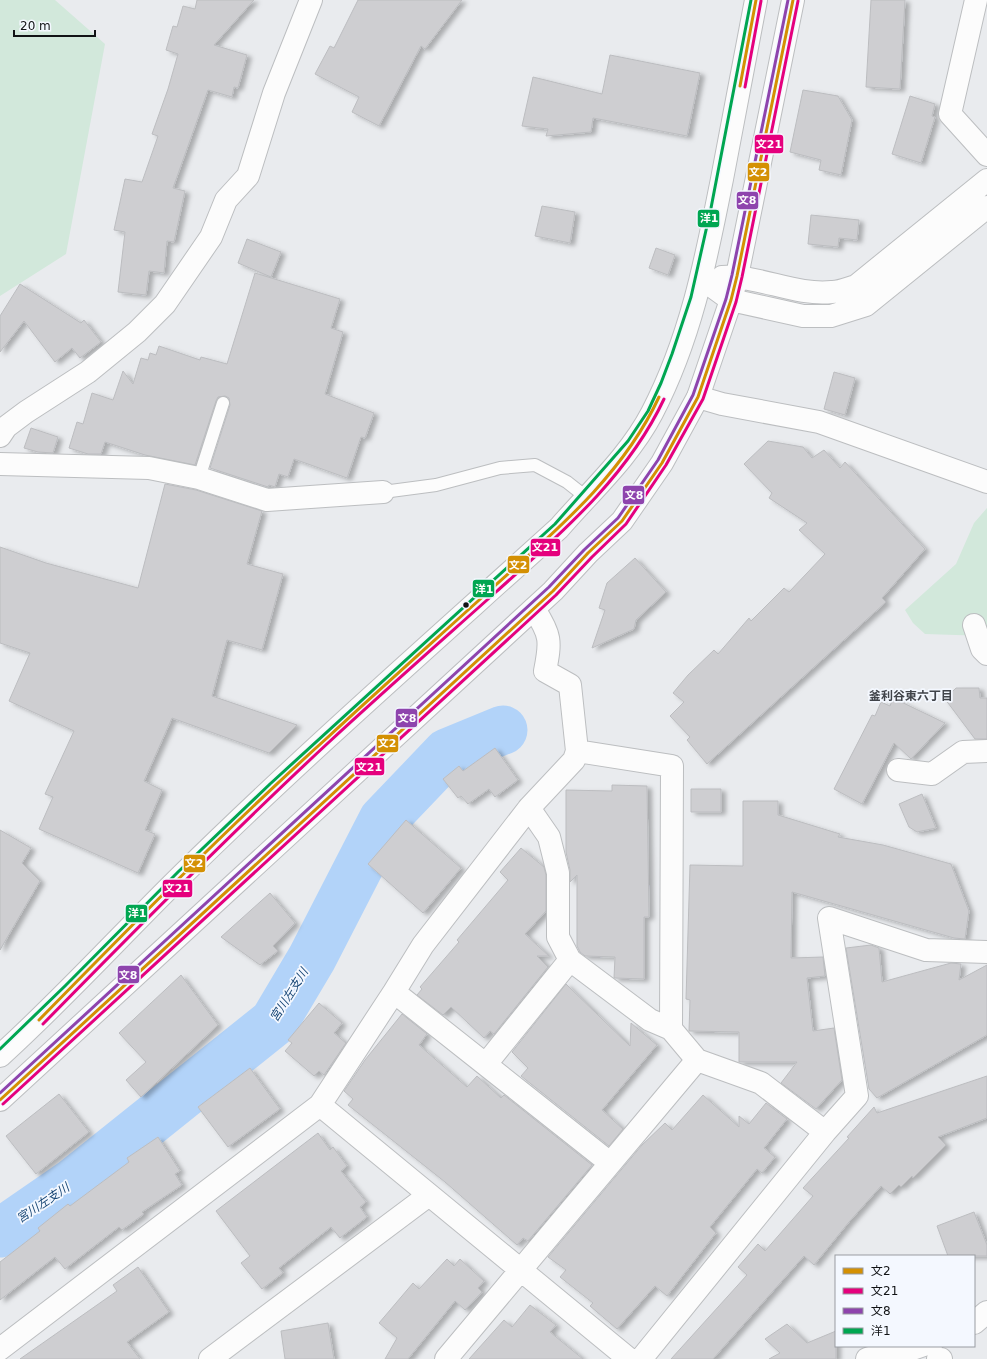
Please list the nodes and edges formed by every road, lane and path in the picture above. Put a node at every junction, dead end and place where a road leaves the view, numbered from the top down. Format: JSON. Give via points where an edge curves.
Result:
{"nodes":[{"id":1,"x":311,"y":0,"type":"edge"},
{"id":2,"x":756,"y":0,"type":"edge"},
{"id":3,"x":793,"y":0,"type":"edge"},
{"id":4,"x":976,"y":0,"type":"edge"},
{"id":5,"x":987,"y":155,"type":"edge"},
{"id":6,"x":987,"y":180,"type":"edge"},
{"id":7,"x":987,"y":207,"type":"edge"},
{"id":8,"x":737,"y":276,"type":"junction"},
{"id":9,"x":702,"y":279,"type":"junction"},
{"id":10,"x":731,"y":300,"type":"junction"},
{"id":11,"x":698,"y":397,"type":"junction"},
{"id":12,"x":223,"y":403,"type":"dead end"},
{"id":13,"x":0,"y":436,"type":"edge"},
{"id":14,"x":0,"y":464,"type":"edge"},
{"id":15,"x":199,"y":478,"type":"junction"},
{"id":16,"x":987,"y":482,"type":"edge"},
{"id":17,"x":383,"y":492,"type":"joint"},
{"id":18,"x":586,"y":497,"type":"junction"},
{"id":19,"x":534,"y":609,"type":"junction"},
{"id":20,"x":974,"y":625,"type":"dead end"},
{"id":21,"x":987,"y":654,"type":"edge"},
{"id":22,"x":577,"y":751,"type":"junction"},
{"id":23,"x":987,"y":751,"type":"edge"},
{"id":24,"x":898,"y":770,"type":"dead end"},
{"id":25,"x":529,"y":808,"type":"junction"},
{"id":26,"x":987,"y":952,"type":"edge"},
{"id":27,"x":570,"y":960,"type":"junction"},
{"id":28,"x":394,"y":992,"type":"junction"},
{"id":29,"x":670,"y":1028,"type":"junction"},
{"id":30,"x":0,"y":1056,"type":"edge"},
{"id":31,"x":697,"y":1060,"type":"junction"},
{"id":32,"x":486,"y":1064,"type":"junction"},
{"id":33,"x":0,"y":1100,"type":"edge"},
{"id":34,"x":320,"y":1105,"type":"junction"},
{"id":35,"x":825,"y":1132,"type":"junction"},
{"id":36,"x":610,"y":1163,"type":"junction"},
{"id":37,"x":429,"y":1195,"type":"junction"},
{"id":38,"x":521,"y":1269,"type":"junction"},
{"id":39,"x":987,"y":1312,"type":"edge"},
{"id":40,"x":975,"y":1322,"type":"edge"},
{"id":41,"x":903,"y":1347,"type":"edge"},
{"id":42,"x":933,"y":1347,"type":"edge"},
{"id":43,"x":0,"y":1348,"type":"edge"},
{"id":44,"x":210,"y":1359,"type":"edge"},
{"id":45,"x":446,"y":1359,"type":"edge"},
{"id":46,"x":629,"y":1359,"type":"edge"},
{"id":47,"x":641,"y":1359,"type":"edge"},
{"id":48,"x":867,"y":1359,"type":"edge"},
{"id":49,"x":899,"y":1359,"type":"edge"}],
"edges":[{"from":1,"to":13,"type":"street","via":[[274,92],[248,176],[226,200],[211,237],[165,304],[137,332],[88,372],[26,412],[6,427]]},
{"from":2,"to":9,"type":"street"},
{"from":3,"to":8,"type":"street"},
{"from":4,"to":5,"type":"street","via":[[950,114]]},
{"from":6,"to":8,"type":"street","via":[[856,286],[833,292],[811,292]]},
{"from":7,"to":10,"type":"street","via":[[866,305],[831,316],[803,316]]},
{"from":8,"to":9,"type":"street"},
{"from":8,"to":10,"type":"street"},
{"from":9,"to":10,"type":"street"},
{"from":9,"to":18,"type":"street","via":[[685,336],[652,413],[604,481]]},
{"from":10,"to":11,"type":"street"},
{"from":11,"to":16,"type":"street","via":[[819,422]]},
{"from":11,"to":19,"type":"street","via":[[662,462],[622,521]]},
{"from":12,"to":15,"type":"lane"},
{"from":14,"to":15,"type":"street","via":[[149,468]]},
{"from":15,"to":17,"type":"street","via":[[267,500]]},
{"from":17,"to":18,"type":"lane","via":[[436,485],[500,468],[535,466],[567,482]]},
{"from":18,"to":30,"type":"street","via":[[559,528],[324,740],[181,876],[28,1032]]},
{"from":19,"to":22,"type":"street","via":[[547,629],[549,650],[545,672],[570,685]]},
{"from":19,"to":33,"type":"street"},
{"from":20,"to":21,"type":"street","via":[[982,649]]},
{"from":22,"to":25,"type":"street","via":[[574,760]]},
{"from":22,"to":29,"type":"street","via":[[672,766]]},
{"from":23,"to":24,"type":"street","via":[[962,752],[932,774]]},
{"from":25,"to":27,"type":"street","via":[[549,837],[558,873],[558,937]]},
{"from":25,"to":28,"type":"street","via":[[423,945]]},
{"from":26,"to":35,"type":"street","via":[[926,950],[829,918],[857,1096]]},
{"from":27,"to":29,"type":"street","via":[[650,1020]]},
{"from":27,"to":32,"type":"street"},
{"from":28,"to":32,"type":"street"},
{"from":28,"to":34,"type":"street"},
{"from":29,"to":31,"type":"street"},
{"from":31,"to":35,"type":"street","via":[[761,1083]]},
{"from":31,"to":36,"type":"street"},
{"from":32,"to":36,"type":"street"},
{"from":34,"to":37,"type":"street"},
{"from":34,"to":43,"type":"street"},
{"from":35,"to":47,"type":"street"},
{"from":36,"to":38,"type":"street"},
{"from":37,"to":38,"type":"street"},
{"from":37,"to":44,"type":"street"},
{"from":38,"to":45,"type":"street"},
{"from":38,"to":46,"type":"street"},
{"from":39,"to":40,"type":"street"},
{"from":41,"to":48,"type":"street"},
{"from":42,"to":49,"type":"lane"}]}
